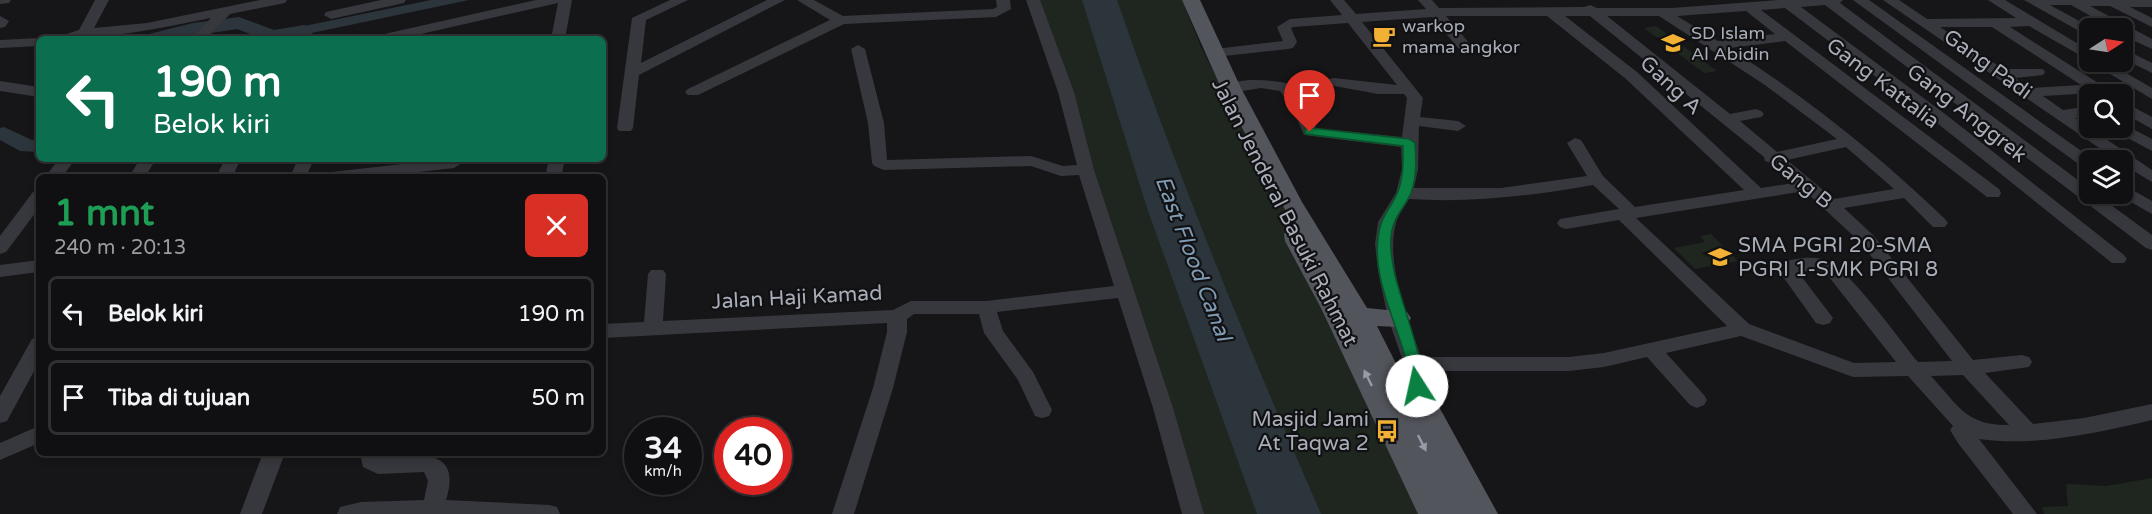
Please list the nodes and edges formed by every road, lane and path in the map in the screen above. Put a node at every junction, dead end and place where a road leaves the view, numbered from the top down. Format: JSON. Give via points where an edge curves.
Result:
{"nodes":[{"id":1,"x":102,"y":0,"type":"edge"},
{"id":2,"x":279,"y":0,"type":"edge"},
{"id":3,"x":399,"y":0,"type":"edge"},
{"id":4,"x":554,"y":0,"type":"edge"},
{"id":5,"x":565,"y":0,"type":"edge"},
{"id":6,"x":681,"y":0,"type":"edge"},
{"id":7,"x":778,"y":0,"type":"edge"},
{"id":8,"x":804,"y":0,"type":"edge"},
{"id":9,"x":1003,"y":0,"type":"edge"},
{"id":10,"x":1033,"y":0,"type":"edge"},
{"id":11,"x":1182,"y":0,"type":"edge"},
{"id":12,"x":1191,"y":0,"type":"edge"},
{"id":13,"x":1337,"y":0,"type":"edge"},
{"id":14,"x":1425,"y":0,"type":"edge"},
{"id":15,"x":1495,"y":0,"type":"edge"},
{"id":16,"x":1537,"y":0,"type":"edge"},
{"id":17,"x":1579,"y":0,"type":"edge"},
{"id":18,"x":1643,"y":0,"type":"edge"},
{"id":19,"x":1828,"y":0,"type":"edge"},
{"id":20,"x":1836,"y":0,"type":"edge"},
{"id":21,"x":1860,"y":0,"type":"edge"},
{"id":22,"x":1890,"y":0,"type":"edge"},
{"id":23,"x":1995,"y":0,"type":"edge"},
{"id":24,"x":2032,"y":0,"type":"edge"},
{"id":25,"x":1786,"y":2,"type":"edge"},
{"id":26,"x":2073,"y":2,"type":"junction"},
{"id":27,"x":2111,"y":2,"type":"junction"},
{"id":28,"x":2152,"y":3,"type":"edge"},
{"id":29,"x":1713,"y":4,"type":"edge"},
{"id":30,"x":1752,"y":4,"type":"edge"},
{"id":31,"x":1507,"y":11,"type":"junction"},
{"id":32,"x":1551,"y":11,"type":"junction"},
{"id":33,"x":1660,"y":11,"type":"junction"},
{"id":34,"x":226,"y":12,"type":"junction"},
{"id":35,"x":1594,"y":12,"type":"junction"},
{"id":36,"x":1439,"y":14,"type":"junction"},
{"id":37,"x":331,"y":15,"type":"dead end"},
{"id":38,"x":2102,"y":18,"type":"edge"},
{"id":39,"x":1352,"y":19,"type":"junction"},
{"id":40,"x":841,"y":20,"type":"junction"},
{"id":41,"x":2030,"y":22,"type":"junction"},
{"id":42,"x":1923,"y":23,"type":"junction"},
{"id":43,"x":1995,"y":23,"type":"junction"},
{"id":44,"x":2152,"y":23,"type":"edge"},
{"id":45,"x":2079,"y":27,"type":"edge"},
{"id":46,"x":205,"y":31,"type":"edge"},
{"id":47,"x":85,"y":33,"type":"junction"},
{"id":48,"x":2133,"y":35,"type":"edge"},
{"id":49,"x":75,"y":36,"type":"edge"},
{"id":50,"x":393,"y":36,"type":"edge"},
{"id":51,"x":559,"y":36,"type":"edge"},
{"id":52,"x":1788,"y":36,"type":"junction"},
{"id":53,"x":36,"y":42,"type":"edge"},
{"id":54,"x":0,"y":44,"type":"edge"},
{"id":55,"x":2152,"y":45,"type":"edge"},
{"id":56,"x":1464,"y":46,"type":"dead end"},
{"id":57,"x":1716,"y":46,"type":"junction"},
{"id":58,"x":858,"y":49,"type":"dead end"},
{"id":59,"x":2079,"y":51,"type":"edge"},
{"id":60,"x":1215,"y":53,"type":"junction"},
{"id":61,"x":2133,"y":58,"type":"edge"},
{"id":62,"x":2152,"y":69,"type":"edge"},
{"id":63,"x":2038,"y":72,"type":"dead end"},
{"id":64,"x":2114,"y":72,"type":"edge"},
{"id":65,"x":632,"y":73,"type":"junction"},
{"id":66,"x":1998,"y":74,"type":"junction"},
{"id":67,"x":1334,"y":82,"type":"dead end"},
{"id":68,"x":2090,"y":84,"type":"edge"},
{"id":69,"x":0,"y":86,"type":"edge"},
{"id":70,"x":1231,"y":87,"type":"junction"},
{"id":71,"x":1410,"y":90,"type":"junction"},
{"id":72,"x":36,"y":92,"type":"edge"},
{"id":73,"x":693,"y":92,"type":"dead end"},
{"id":74,"x":2079,"y":92,"type":"edge"},
{"id":75,"x":2026,"y":93,"type":"junction"},
{"id":76,"x":2152,"y":94,"type":"edge"},
{"id":77,"x":2079,"y":112,"type":"edge"},
{"id":78,"x":2133,"y":112,"type":"edge"},
{"id":79,"x":1756,"y":114,"type":"dead end"},
{"id":80,"x":2059,"y":115,"type":"junction"},
{"id":81,"x":1726,"y":119,"type":"junction"},
{"id":82,"x":1412,"y":121,"type":"junction"},
{"id":83,"x":2152,"y":124,"type":"edge"},
{"id":84,"x":1458,"y":126,"type":"dead end"},
{"id":85,"x":625,"y":128,"type":"dead end"},
{"id":86,"x":2079,"y":128,"type":"edge"},
{"id":87,"x":2152,"y":129,"type":"edge"},
{"id":88,"x":2133,"y":131,"type":"edge"},
{"id":89,"x":2133,"y":134,"type":"edge"},
{"id":90,"x":2094,"y":138,"type":"edge"},
{"id":91,"x":1848,"y":141,"type":"junction"},
{"id":92,"x":1409,"y":143,"type":"junction"},
{"id":93,"x":1575,"y":143,"type":"dead end"},
{"id":94,"x":2152,"y":146,"type":"edge"},
{"id":95,"x":2079,"y":157,"type":"edge"},
{"id":96,"x":1771,"y":158,"type":"junction"},
{"id":97,"x":65,"y":162,"type":"edge"},
{"id":98,"x":373,"y":166,"type":"edge"},
{"id":99,"x":453,"y":166,"type":"edge"},
{"id":100,"x":1086,"y":170,"type":"junction"},
{"id":101,"x":55,"y":174,"type":"edge"},
{"id":102,"x":343,"y":174,"type":"edge"},
{"id":103,"x":2152,"y":177,"type":"edge"},
{"id":104,"x":1597,"y":179,"type":"junction"},
{"id":105,"x":1807,"y":186,"type":"junction"},
{"id":106,"x":1908,"y":192,"type":"junction"},
{"id":107,"x":1404,"y":193,"type":"junction"},
{"id":108,"x":1993,"y":193,"type":"dead end"},
{"id":109,"x":1758,"y":194,"type":"junction"},
{"id":110,"x":2133,"y":197,"type":"edge"},
{"id":111,"x":36,"y":200,"type":"edge"},
{"id":112,"x":1830,"y":205,"type":"junction"},
{"id":113,"x":2152,"y":210,"type":"edge"},
{"id":114,"x":1624,"y":211,"type":"junction"},
{"id":115,"x":1566,"y":223,"type":"dead end"},
{"id":116,"x":1939,"y":223,"type":"dead end"},
{"id":117,"x":2152,"y":244,"type":"edge"},
{"id":118,"x":0,"y":248,"type":"edge"},
{"id":119,"x":2118,"y":259,"type":"dead end"},
{"id":120,"x":36,"y":266,"type":"edge"},
{"id":121,"x":0,"y":271,"type":"edge"},
{"id":122,"x":657,"y":274,"type":"dead end"},
{"id":123,"x":1125,"y":291,"type":"junction"},
{"id":124,"x":986,"y":307,"type":"junction"},
{"id":125,"x":897,"y":316,"type":"junction"},
{"id":126,"x":1359,"y":316,"type":"junction"},
{"id":127,"x":1398,"y":318,"type":"junction"},
{"id":128,"x":1823,"y":318,"type":"dead end"},
{"id":129,"x":1742,"y":329,"type":"junction"},
{"id":130,"x":653,"y":330,"type":"junction"},
{"id":131,"x":606,"y":331,"type":"edge"},
{"id":132,"x":36,"y":349,"type":"edge"},
{"id":133,"x":1651,"y":349,"type":"junction"},
{"id":134,"x":2022,"y":362,"type":"dead end"},
{"id":135,"x":1414,"y":364,"type":"junction"},
{"id":136,"x":1912,"y":368,"type":"junction"},
{"id":137,"x":1968,"y":368,"type":"junction"},
{"id":138,"x":1697,"y":400,"type":"dead end"},
{"id":139,"x":1042,"y":410,"type":"dead end"},
{"id":140,"x":2152,"y":412,"type":"edge"},
{"id":141,"x":0,"y":415,"type":"edge"},
{"id":142,"x":1408,"y":417,"type":"junction"},
{"id":143,"x":36,"y":425,"type":"edge"},
{"id":144,"x":1964,"y":425,"type":"junction"},
{"id":145,"x":2028,"y":432,"type":"junction"},
{"id":146,"x":36,"y":435,"type":"edge"},
{"id":147,"x":0,"y":440,"type":"edge"},
{"id":148,"x":0,"y":452,"type":"edge"},
{"id":149,"x":273,"y":456,"type":"edge"},
{"id":150,"x":371,"y":456,"type":"edge"},
{"id":151,"x":1430,"y":496,"type":"edge"},
{"id":152,"x":430,"y":512,"type":"edge"},
{"id":153,"x":251,"y":514,"type":"edge"},
{"id":154,"x":348,"y":514,"type":"edge"},
{"id":155,"x":549,"y":514,"type":"edge"},
{"id":156,"x":843,"y":514,"type":"edge"},
{"id":157,"x":1193,"y":514,"type":"edge"},
{"id":158,"x":1433,"y":514,"type":"edge"},
{"id":159,"x":1458,"y":514,"type":"edge"},
{"id":160,"x":1483,"y":514,"type":"edge"},
{"id":161,"x":2026,"y":514,"type":"edge"}],
"edges":[{"from":1,"to":47,"type":"street"},
{"from":2,"to":34,"type":"street"},
{"from":3,"to":37,"type":"street"},
{"from":4,"to":50,"type":"street"},
{"from":5,"to":51,"type":"street"},
{"from":6,"to":65,"type":"street","via":[[639,18]]},
{"from":7,"to":65,"type":"street"},
{"from":8,"to":40,"type":"street"},
{"from":9,"to":40,"type":"street","via":[[1004,9],[996,13]]},
{"from":10,"to":100,"type":"street","via":[[1066,92]]},
{"from":142,"to":11,"type":"main road","name":"Jalan Jenderal Basuki Rahmat","one_way":true,"via":[[1334,308],[1277,193],[1268,183]]},
{"from":12,"to":60,"type":"main road","name":"Jalan Jenderal Basuki Rahmat"},
{"from":13,"to":39,"type":"street"},
{"from":14,"to":36,"type":"street"},
{"from":15,"to":31,"type":"street"},
{"from":16,"to":32,"type":"street","name":"Gang A"},
{"from":17,"to":35,"type":"street","name":"Gang B"},
{"from":18,"to":33,"type":"street"},
{"from":19,"to":20,"type":"street"},
{"from":19,"to":25,"type":"street"},
{"from":19,"to":117,"type":"street"},
{"from":21,"to":95,"type":"street","name":"Gang Padi"},
{"from":22,"to":42,"type":"street"},
{"from":23,"to":41,"type":"street"},
{"from":24,"to":26,"type":"street"},
{"from":24,"to":45,"type":"street"},
{"from":25,"to":30,"type":"street"},
{"from":25,"to":119,"type":"street","name":"Gang Anggrek"},
{"from":26,"to":27,"type":"street"},
{"from":26,"to":38,"type":"street"},
{"from":27,"to":28,"type":"street"},
{"from":27,"to":44,"type":"street"},
{"from":29,"to":30,"type":"street"},
{"from":29,"to":33,"type":"street"},
{"from":30,"to":52,"type":"street","name":"Gang Kattalia"},
{"from":31,"to":32,"type":"street"},
{"from":31,"to":36,"type":"street"},
{"from":32,"to":35,"type":"street"},
{"from":32,"to":109,"type":"street","name":"Gang A","via":[[1623,69]]},
{"from":33,"to":35,"type":"street"},
{"from":33,"to":57,"type":"street"},
{"from":34,"to":46,"type":"street"},
{"from":34,"to":47,"type":"street","via":[[147,27]]},
{"from":35,"to":81,"type":"street","name":"Gang B"},
{"from":36,"to":39,"type":"street"},
{"from":36,"to":56,"type":"street"},
{"from":39,"to":60,"type":"street","via":[[1286,24],[1288,45]]},
{"from":39,"to":71,"type":"street"},
{"from":40,"to":73,"type":"street"},
{"from":41,"to":43,"type":"street"},
{"from":41,"to":59,"type":"street"},
{"from":42,"to":43,"type":"street"},
{"from":42,"to":66,"type":"street"},
{"from":43,"to":68,"type":"street"},
{"from":47,"to":49,"type":"street"},
{"from":48,"to":55,"type":"street"},
{"from":52,"to":57,"type":"street"},
{"from":52,"to":108,"type":"street","name":"Gang Kattalia"},
{"from":53,"to":54,"type":"street"},
{"from":57,"to":91,"type":"street","via":[[1767,79]]},
{"from":58,"to":100,"type":"street","via":[[873,107],[880,163],[891,166],[1030,161],[1061,171]]},
{"from":60,"to":70,"type":"main road","name":"Jalan Jenderal Basuki Rahmat"},
{"from":61,"to":62,"type":"street"},
{"from":63,"to":66,"type":"street"},
{"from":64,"to":76,"type":"street"},
{"from":65,"to":85,"type":"street"},
{"from":66,"to":75,"type":"street"},
{"from":67,"to":71,"type":"street"},
{"from":69,"to":72,"type":"street"},
{"from":70,"to":92,"type":"street","via":[[1285,87],[1301,108],[1310,132]]},
{"from":70,"to":126,"type":"main road","name":"Jalan Jenderal Basuki Rahmat","via":[[1291,202]]},
{"from":71,"to":82,"type":"street","via":[[1415,99]]},
{"from":74,"to":75,"type":"street"},
{"from":75,"to":80,"type":"street"},
{"from":77,"to":80,"type":"street"},
{"from":78,"to":83,"type":"street"},
{"from":79,"to":81,"type":"street"},
{"from":80,"to":86,"type":"street"},
{"from":81,"to":96,"type":"street","name":"Gang B"},
{"from":82,"to":84,"type":"street"},
{"from":82,"to":92,"type":"street"},
{"from":87,"to":88,"type":"street"},
{"from":89,"to":94,"type":"street"},
{"from":90,"to":103,"type":"street"},
{"from":91,"to":96,"type":"street"},
{"from":91,"to":106,"type":"street"},
{"from":92,"to":107,"type":"street","via":[[1410,169]]},
{"from":93,"to":104,"type":"street"},
{"from":96,"to":105,"type":"street","name":"Gang B"},
{"from":97,"to":101,"type":"street"},
{"from":98,"to":99,"type":"street"},
{"from":98,"to":102,"type":"street"},
{"from":100,"to":123,"type":"street"},
{"from":104,"to":107,"type":"street","via":[[1502,191]]},
{"from":104,"to":114,"type":"street"},
{"from":105,"to":109,"type":"street"},
{"from":105,"to":112,"type":"street","name":"Gang B"},
{"from":106,"to":112,"type":"street"},
{"from":106,"to":116,"type":"street"},
{"from":107,"to":127,"type":"street","via":[[1388,222],[1384,244]]},
{"from":109,"to":114,"type":"street"},
{"from":110,"to":113,"type":"street"},
{"from":111,"to":118,"type":"street"},
{"from":112,"to":137,"type":"street","name":"Gang B","via":[[1882,257]]},
{"from":114,"to":115,"type":"street"},
{"from":114,"to":129,"type":"street"},
{"from":120,"to":121,"type":"street"},
{"from":122,"to":130,"type":"street"},
{"from":123,"to":124,"type":"street"},
{"from":123,"to":157,"type":"street"},
{"from":124,"to":125,"type":"street","via":[[909,309]]},
{"from":124,"to":139,"type":"street","via":[[994,333],[1026,377]]},
{"from":125,"to":130,"type":"street","name":"Jalan Haji Kamad"},
{"from":125,"to":156,"type":"street","name":"Jalan Haji Kamad","via":[[897,332],[883,388]]},
{"from":126,"to":127,"type":"main road"},
{"from":126,"to":142,"type":"main road","name":"Jalan Jenderal Basuki Rahmat"},
{"from":127,"to":135,"type":"street"},
{"from":128,"to":136,"type":"street","via":[[1785,267],[1819,264],[1835,273]]},
{"from":129,"to":133,"type":"street"},
{"from":129,"to":136,"type":"street","via":[[1853,370]]},
{"from":130,"to":131,"type":"street","name":"Jalan Haji Kamad"},
{"from":132,"to":141,"type":"street"},
{"from":133,"to":135,"type":"street","via":[[1569,364]]},
{"from":133,"to":138,"type":"street"},
{"from":134,"to":137,"type":"street"},
{"from":135,"to":142,"type":"street","via":[[1417,386]]},
{"from":136,"to":137,"type":"street"},
{"from":136,"to":144,"type":"street"},
{"from":137,"to":145,"type":"street","name":"Gang B"},
{"from":140,"to":145,"type":"street","via":[[2070,430]]},
{"from":142,"to":151,"type":"main road","name":"Jalan Jenderal Basuki Rahmat","via":[[1403,467]]},
{"from":142,"to":160,"type":"main road","name":"Jalan Jenderal Basuki Rahmat","one_way":true},
{"from":143,"to":147,"type":"street"},
{"from":144,"to":145,"type":"street","via":[[1989,433]]},
{"from":144,"to":161,"type":"street","via":[[1961,430],[1965,437]]},
{"from":146,"to":148,"type":"street"},
{"from":149,"to":153,"type":"street"},
{"from":150,"to":152,"type":"street","via":[[371,461],[378,465],[429,463],[436,468],[440,479]]},
{"from":151,"to":158,"type":"main road"},
{"from":151,"to":159,"type":"main road"},
{"from":152,"to":154,"type":"street"},
{"from":152,"to":155,"type":"street"}]}
